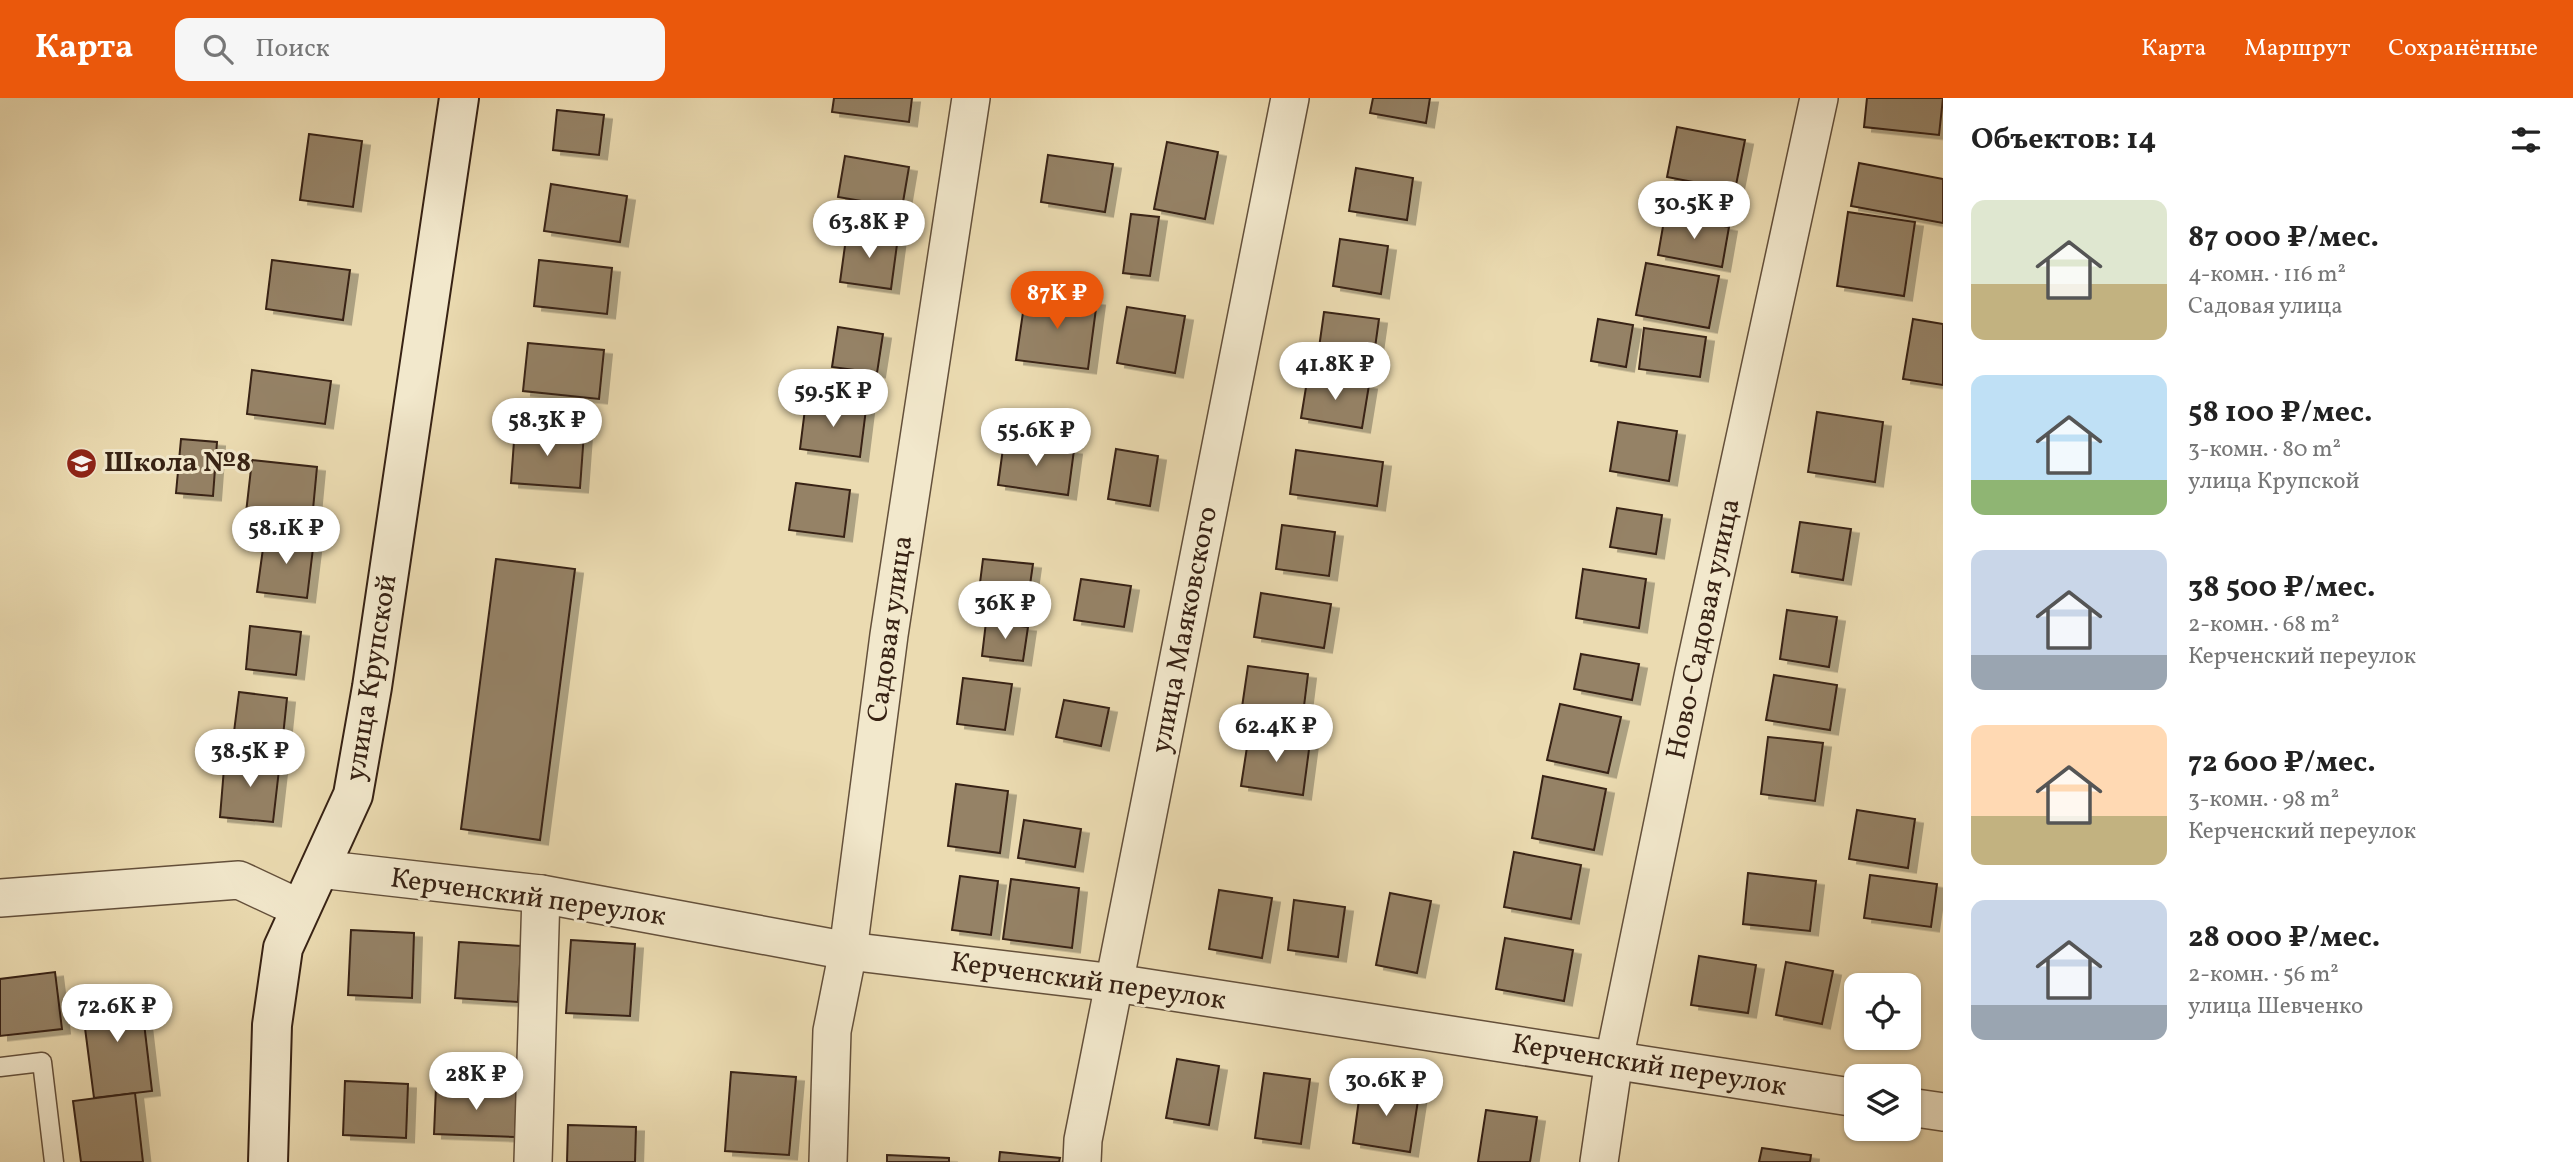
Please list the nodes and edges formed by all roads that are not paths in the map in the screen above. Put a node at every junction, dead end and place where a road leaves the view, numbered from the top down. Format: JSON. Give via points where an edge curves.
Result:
{"nodes":[{"id":1,"x":459,"y":98,"type":"edge"},
{"id":2,"x":971,"y":98,"type":"edge"},
{"id":3,"x":1290,"y":98,"type":"edge"},
{"id":4,"x":1819,"y":98,"type":"edge"},
{"id":5,"x":319,"y":869,"type":"junction"},
{"id":6,"x":541,"y":894,"type":"junction"},
{"id":7,"x":0,"y":898,"type":"edge"},
{"id":8,"x":301,"y":909,"type":"junction"},
{"id":9,"x":848,"y":951,"type":"junction"},
{"id":10,"x":1115,"y":983,"type":"junction"},
{"id":11,"x":1615,"y":1060,"type":"junction"},
{"id":12,"x":0,"y":1066,"type":"edge"},
{"id":13,"x":1844,"y":1096,"type":"edge"},
{"id":14,"x":1921,"y":1109,"type":"edge"},
{"id":15,"x":1943,"y":1112,"type":"edge"},
{"id":16,"x":54,"y":1162,"type":"edge"},
{"id":17,"x":268,"y":1162,"type":"edge"},
{"id":18,"x":533,"y":1162,"type":"edge"},
{"id":19,"x":828,"y":1162,"type":"edge"},
{"id":20,"x":1082,"y":1162,"type":"edge"},
{"id":21,"x":1599,"y":1162,"type":"edge"}],
"edges":[{"from":1,"to":5,"type":"main road","name":"улица Крупской","via":[[353,795]]},
{"from":2,"to":9,"type":"street","name":"Садовая улица","via":[[890,635]]},
{"from":3,"to":10,"type":"street","name":"улица Маяковского"},
{"from":4,"to":11,"type":"street","name":"Ново-Садовая улица"},
{"from":5,"to":6,"type":"street","name":"Керченский переулок"},
{"from":5,"to":8,"type":"main road","name":"улица Крупской"},
{"from":6,"to":9,"type":"street","name":"Керченский переулок"},
{"from":6,"to":18,"type":"street"},
{"from":7,"to":8,"type":"street","via":[[239,880]]},
{"from":8,"to":17,"type":"main road","name":"улица Крупской","via":[[283,948],[272,1024]]},
{"from":9,"to":10,"type":"street","name":"Керченский переулок"},
{"from":9,"to":19,"type":"street","name":"Садовая улица","via":[[832,1031]]},
{"from":10,"to":11,"type":"street","name":"Керченский переулок"},
{"from":10,"to":20,"type":"street","name":"улица Маяковского"},
{"from":11,"to":13,"type":"street","name":"Керченский переулок"},
{"from":11,"to":21,"type":"street","name":"Ново-Садовая улица"},
{"from":12,"to":16,"type":"lane","via":[[42,1062]]},
{"from":14,"to":15,"type":"street"}]}
